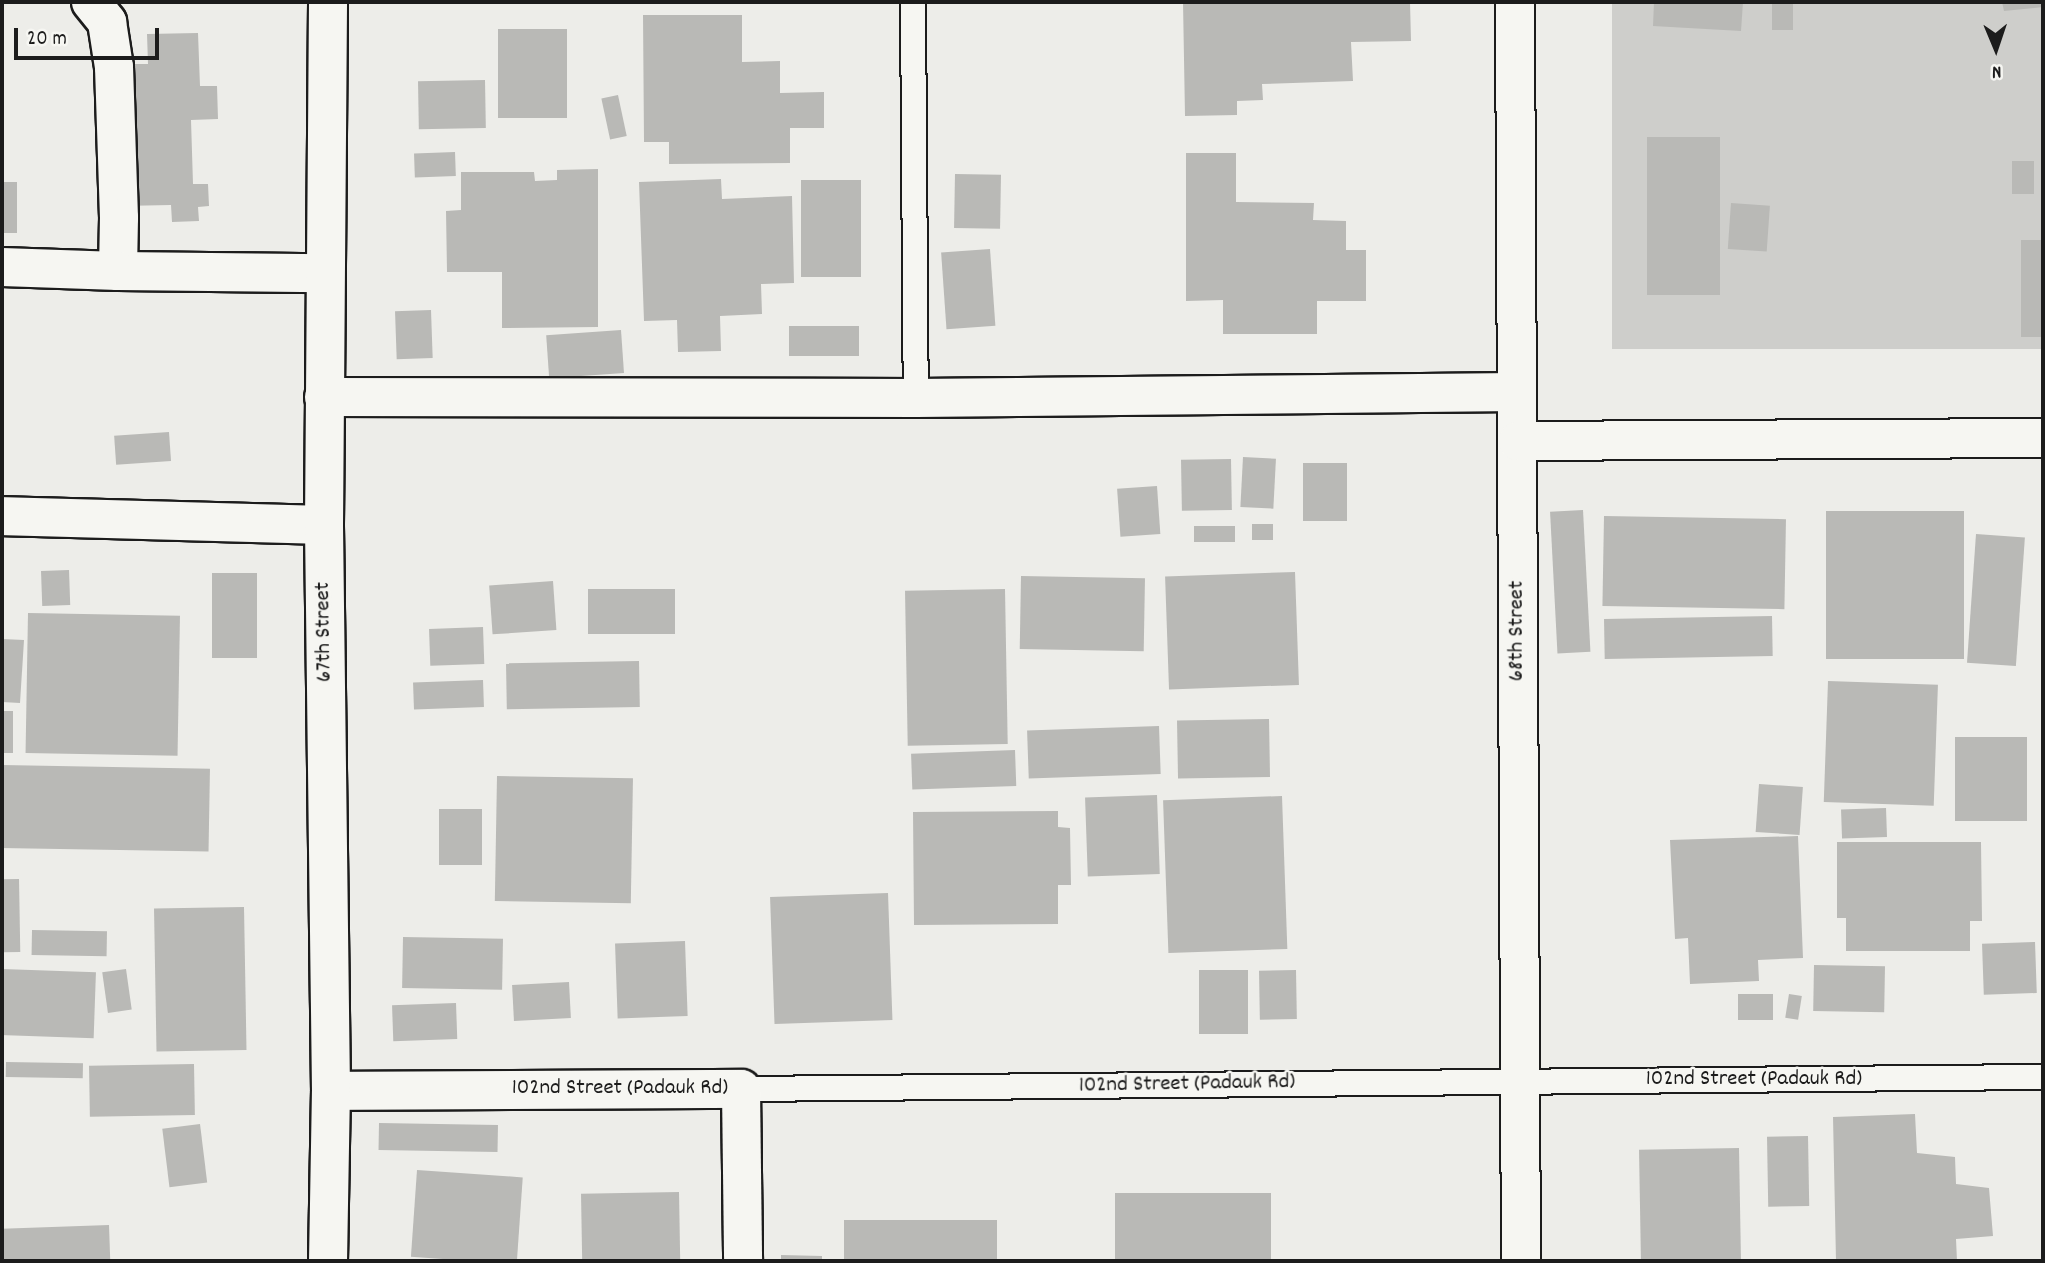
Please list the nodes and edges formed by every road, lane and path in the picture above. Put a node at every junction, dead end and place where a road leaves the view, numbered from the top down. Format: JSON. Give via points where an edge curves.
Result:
{"nodes":[{"id":1,"x":91,"y":2,"type":"edge"},
{"id":2,"x":328,"y":2,"type":"edge"},
{"id":3,"x":913,"y":2,"type":"edge"},
{"id":4,"x":1515,"y":2,"type":"edge"},
{"id":5,"x":2,"y":267,"type":"edge"},
{"id":6,"x":118,"y":271,"type":"junction"},
{"id":7,"x":325,"y":273,"type":"junction"},
{"id":8,"x":1517,"y":392,"type":"junction"},
{"id":9,"x":324,"y":397,"type":"junction"},
{"id":10,"x":916,"y":398,"type":"junction"},
{"id":11,"x":2043,"y":438,"type":"edge"},
{"id":12,"x":1518,"y":440,"type":"junction"},
{"id":13,"x":2,"y":516,"type":"edge"},
{"id":14,"x":324,"y":525,"type":"junction"},
{"id":15,"x":2043,"y":1077,"type":"edge"},
{"id":16,"x":1518,"y":1082,"type":"junction"},
{"id":17,"x":741,"y":1089,"type":"junction"},
{"id":18,"x":331,"y":1091,"type":"junction"},
{"id":19,"x":328,"y":1261,"type":"edge"},
{"id":20,"x":743,"y":1261,"type":"edge"},
{"id":21,"x":1521,"y":1261,"type":"edge"}],
"edges":[{"from":1,"to":6,"type":"street","via":[[107,22],[114,67]]},
{"from":2,"to":7,"type":"street","name":"67th Street"},
{"from":3,"to":10,"type":"lane"},
{"from":4,"to":8,"type":"street","name":"68th Street"},
{"from":5,"to":6,"type":"street"},
{"from":6,"to":7,"type":"street"},
{"from":7,"to":9,"type":"street","name":"67th Street"},
{"from":8,"to":10,"type":"street"},
{"from":8,"to":12,"type":"street","name":"68th Street"},
{"from":9,"to":10,"type":"street"},
{"from":9,"to":14,"type":"street","name":"67th Street"},
{"from":11,"to":12,"type":"street"},
{"from":12,"to":16,"type":"street","name":"68th Street"},
{"from":13,"to":14,"type":"street"},
{"from":14,"to":18,"type":"street","name":"67th Street"},
{"from":15,"to":16,"type":"lane","name":"102nd Street (Padauk Rd)"},
{"from":16,"to":17,"type":"lane","name":"102nd Street (Padauk Rd)"},
{"from":16,"to":21,"type":"street","name":"68th Street"},
{"from":17,"to":18,"type":"street","name":"102nd Street (Padauk Rd)"},
{"from":17,"to":20,"type":"street"},
{"from":18,"to":19,"type":"street","name":"67th Street"}]}
